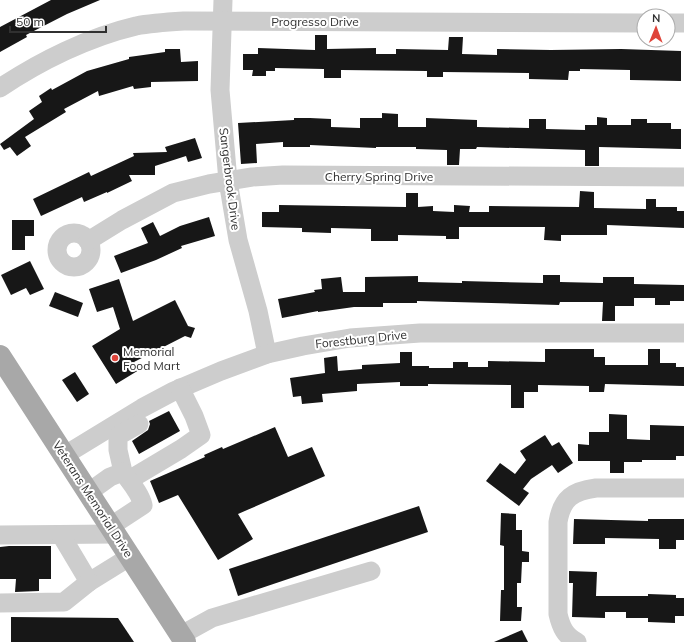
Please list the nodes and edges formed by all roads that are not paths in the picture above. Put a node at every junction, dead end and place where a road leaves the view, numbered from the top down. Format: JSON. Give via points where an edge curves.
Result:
{"nodes":[{"id":1,"x":223,"y":0,"type":"edge"},
{"id":2,"x":223,"y":21,"type":"junction"},
{"id":3,"x":636,"y":23,"type":"edge"},
{"id":4,"x":0,"y":88,"type":"edge"},
{"id":5,"x":684,"y":177,"type":"edge"},
{"id":6,"x":228,"y":181,"type":"junction"},
{"id":7,"x":88,"y":241,"type":"dead end"},
{"id":8,"x":684,"y":333,"type":"edge"},
{"id":9,"x":267,"y":354,"type":"junction"},
{"id":10,"x":0,"y":356,"type":"edge"},
{"id":11,"x":180,"y":388,"type":"junction"},
{"id":12,"x":137,"y":411,"type":"junction"},
{"id":13,"x":65,"y":455,"type":"junction"},
{"id":14,"x":126,"y":476,"type":"junction"},
{"id":15,"x":684,"y":488,"type":"edge"},
{"id":16,"x":89,"y":492,"type":"junction"},
{"id":17,"x":114,"y":530,"type":"junction"},
{"id":18,"x":0,"y":535,"type":"edge"},
{"id":19,"x":61,"y":535,"type":"junction"},
{"id":20,"x":131,"y":556,"type":"junction"},
{"id":21,"x":371,"y":571,"type":"dead end"},
{"id":22,"x":89,"y":582,"type":"junction"},
{"id":23,"x":0,"y":603,"type":"edge"},
{"id":24,"x":183,"y":639,"type":"edge"},
{"id":25,"x":577,"y":642,"type":"edge"}],
"edges":[{"from":1,"to":2,"type":"street","name":"Sangerbrook Drive"},
{"from":2,"to":3,"type":"street","name":"Progresso Drive"},
{"from":2,"to":4,"type":"street","name":"Progresso Drive","via":[[185,21],[122,30],[55,56]]},
{"from":2,"to":6,"type":"street","name":"Sangerbrook Drive","via":[[220,90]]},
{"from":5,"to":6,"type":"street","name":"Cherry Spring Drive","via":[[283,175]]},
{"from":6,"to":7,"type":"street","name":"Cherry Spring Drive","via":[[173,193]]},
{"from":6,"to":9,"type":"street","name":"Sangerbrook Drive","via":[[238,240]]},
{"from":8,"to":9,"type":"street","name":"Forestburg Drive","via":[[386,334],[350,338]]},
{"from":9,"to":11,"type":"street","name":"Forestburg Drive"},
{"from":10,"to":13,"type":"main road","name":"Veterans Memorial Drive"},
{"from":11,"to":12,"type":"street","name":"Forestburg Drive"},
{"from":11,"to":14,"type":"street","via":[[202,435],[181,449]]},
{"from":12,"to":13,"type":"street","name":"Forestburg Drive"},
{"from":12,"to":14,"type":"street","via":[[142,422],[118,436],[118,450]]},
{"from":13,"to":16,"type":"main road","name":"Veterans Memorial Drive"},
{"from":14,"to":16,"type":"street","via":[[110,477]]},
{"from":14,"to":17,"type":"street","via":[[143,505]]},
{"from":15,"to":25,"type":"street","via":[[596,488],[573,494],[565,502],[558,522],[558,614],[562,629],[569,638]]},
{"from":16,"to":17,"type":"main road","name":"Veterans Memorial Drive"},
{"from":17,"to":19,"type":"street"},
{"from":17,"to":20,"type":"main road","name":"Veterans Memorial Drive"},
{"from":18,"to":19,"type":"street"},
{"from":19,"to":22,"type":"street"},
{"from":20,"to":22,"type":"street"},
{"from":20,"to":24,"type":"main road","name":"Veterans Memorial Drive"},
{"from":21,"to":24,"type":"street","via":[[212,618]]},
{"from":22,"to":23,"type":"street","via":[[64,602]]}]}
